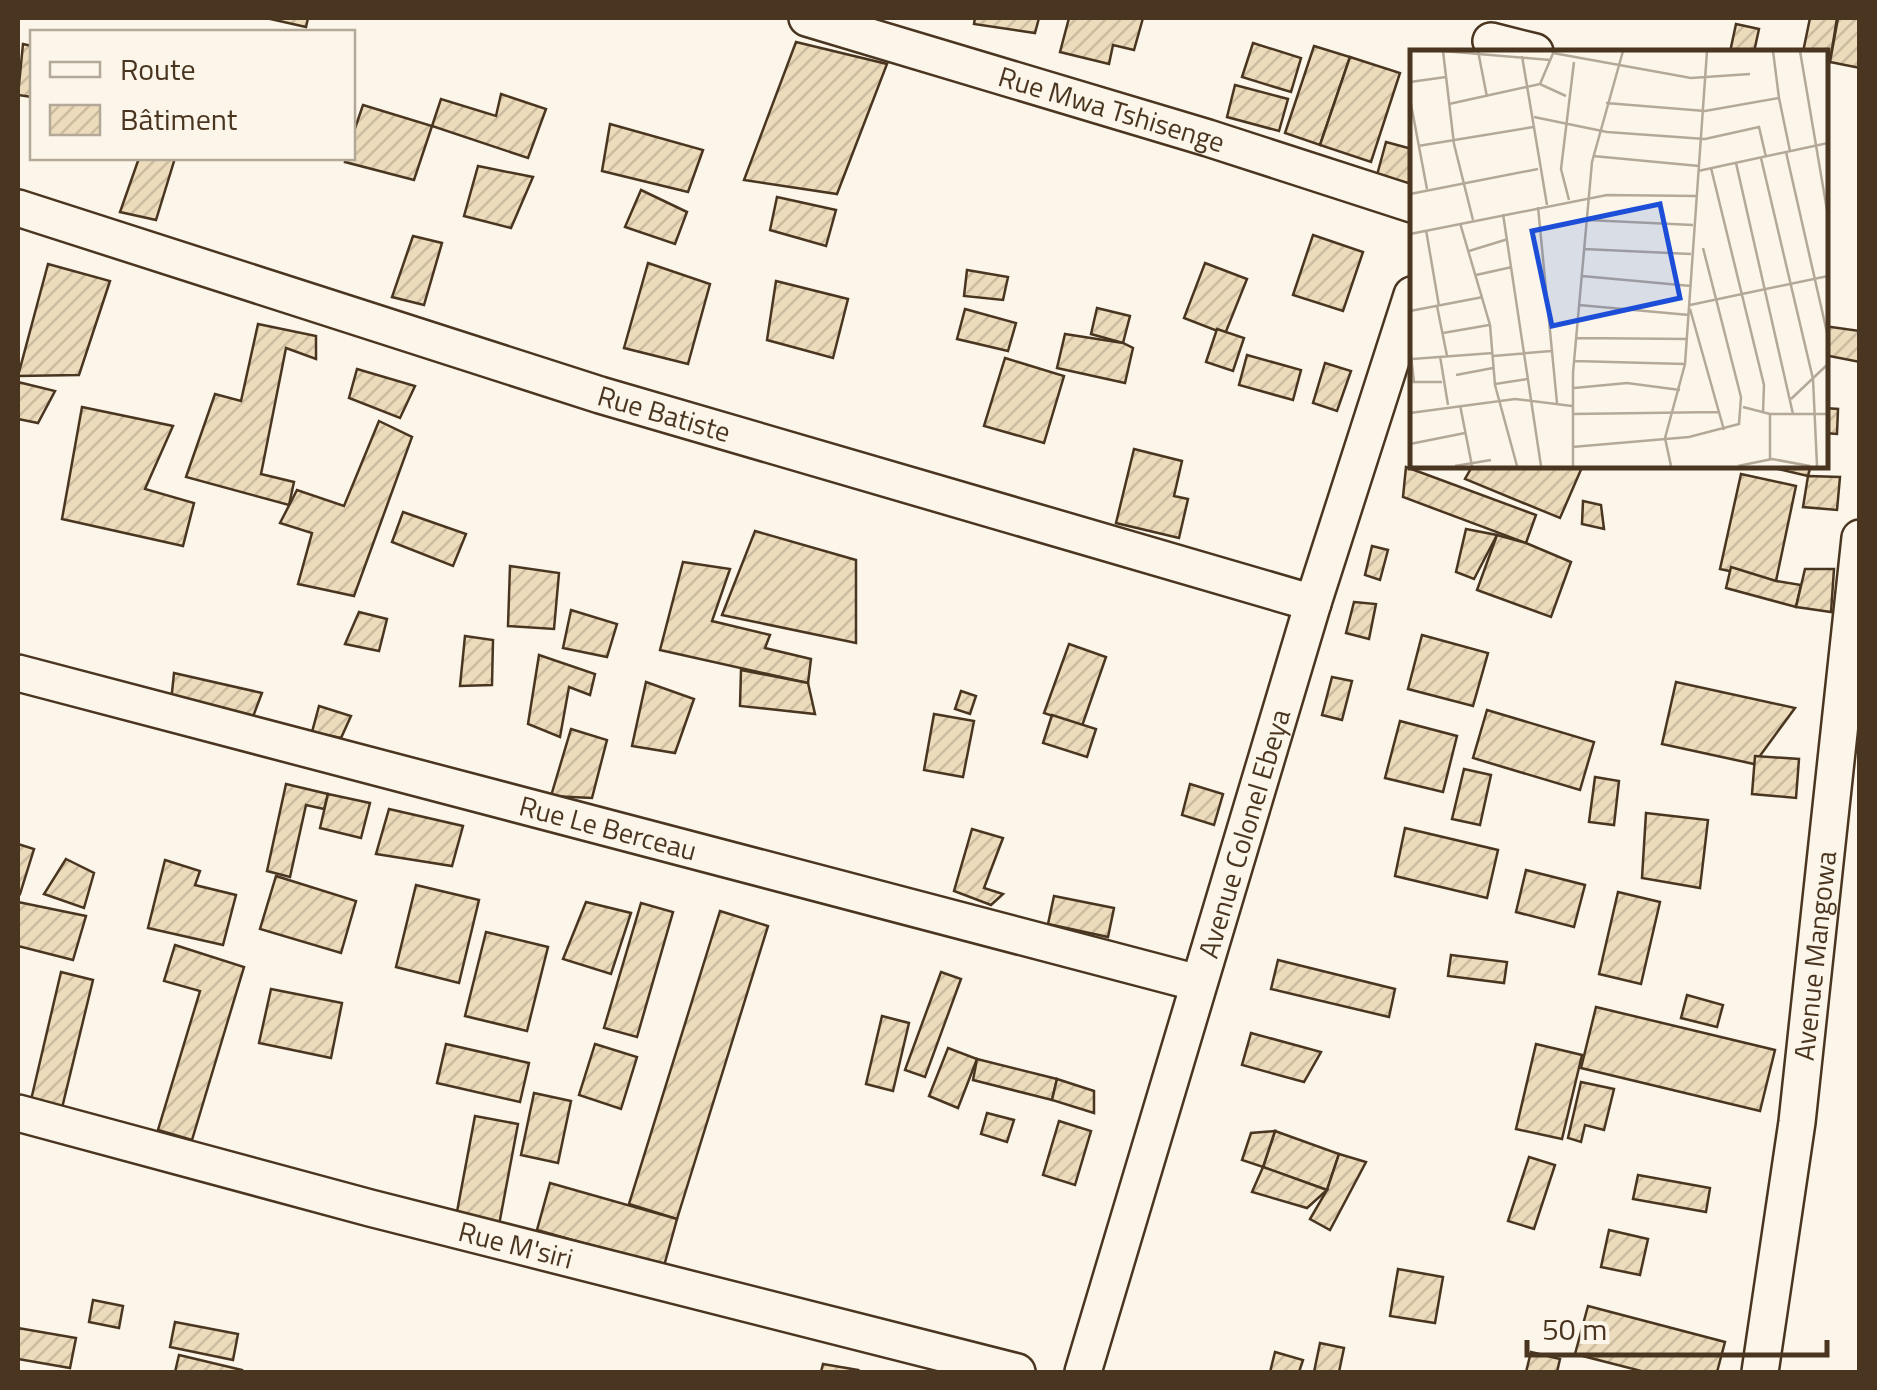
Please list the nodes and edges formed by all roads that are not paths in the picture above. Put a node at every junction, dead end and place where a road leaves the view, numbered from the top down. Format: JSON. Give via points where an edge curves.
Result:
{"nodes":[{"id":1,"x":808,"y":18,"type":"edge"},
{"id":2,"x":1492,"y":37,"type":"edge"},
{"id":3,"x":1529,"y":50,"type":"edge"},
{"id":4,"x":1410,"y":203,"type":"edge"},
{"id":5,"x":18,"y":208,"type":"edge"},
{"id":6,"x":1410,"y":301,"type":"edge"},
{"id":7,"x":1860,"y":538,"type":"edge"},
{"id":8,"x":1313,"y":603,"type":"junction"},
{"id":9,"x":18,"y":673,"type":"edge"},
{"id":10,"x":1198,"y":983,"type":"junction"},
{"id":11,"x":18,"y":1113,"type":"edge"},
{"id":12,"x":1017,"y":1372,"type":"edge"},
{"id":13,"x":1083,"y":1372,"type":"edge"},
{"id":14,"x":1760,"y":1372,"type":"edge"}],
"edges":[{"from":1,"to":4,"type":"street","name":"Rue Mwa Tshisenge"},
{"from":2,"to":3,"type":"street"},
{"from":5,"to":8,"type":"street","name":"Rue Batiste","via":[[600,395]]},
{"from":6,"to":8,"type":"street","name":"Avenue Colonel Ebeya"},
{"from":7,"to":14,"type":"street","name":"Avenue Mangowa","via":[[1797,1122]]},
{"from":8,"to":10,"type":"street","name":"Avenue Colonel Ebeya"},
{"from":9,"to":10,"type":"street","name":"Rue Le Berceau"},
{"from":10,"to":13,"type":"street","name":"Avenue Colonel Ebeya"},
{"from":11,"to":12,"type":"street","name":"Rue M'siri"}]}
